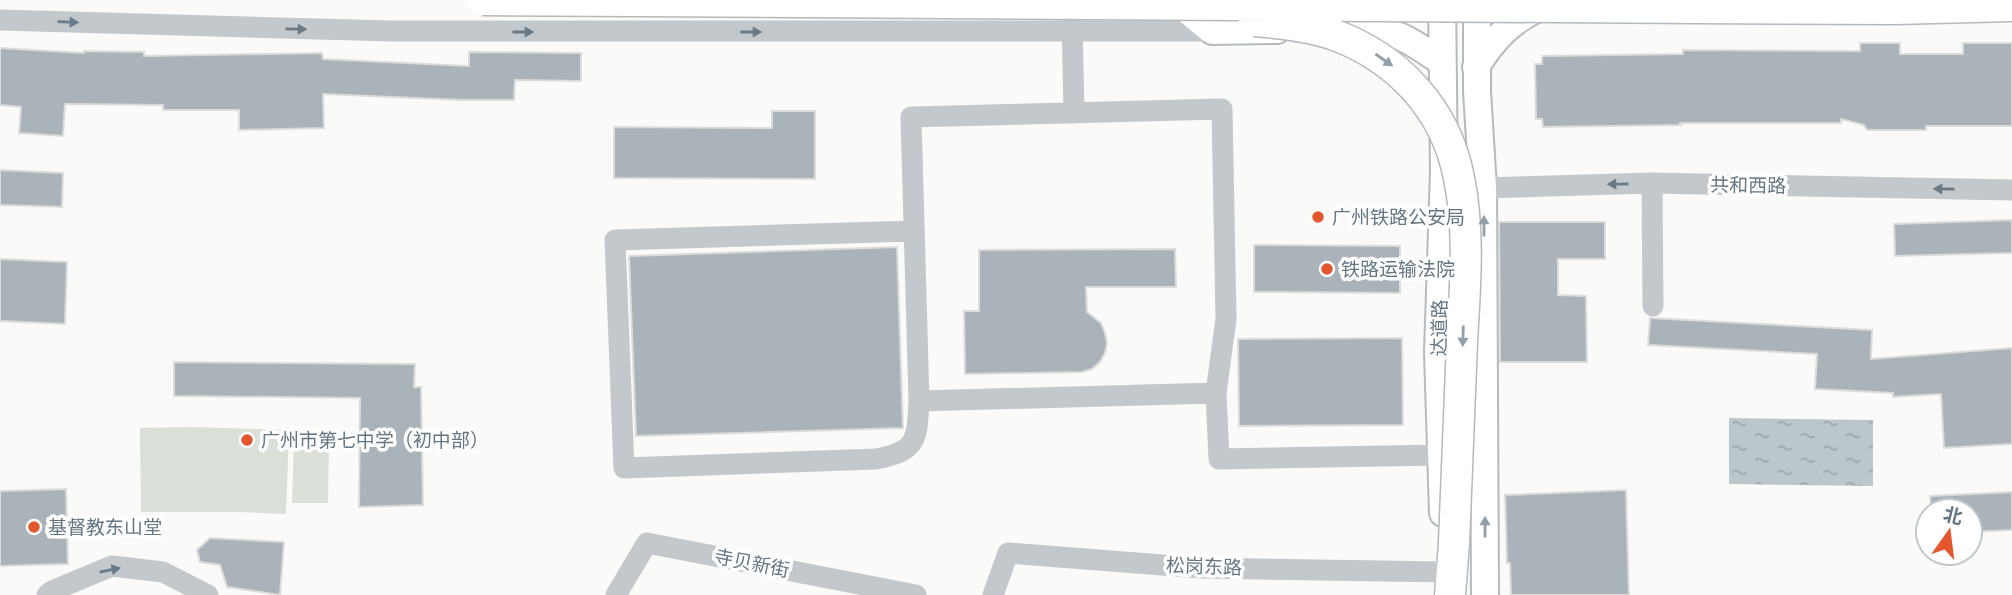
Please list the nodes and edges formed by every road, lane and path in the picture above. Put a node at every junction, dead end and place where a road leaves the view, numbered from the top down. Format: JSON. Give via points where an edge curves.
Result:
{"nodes":[{"id":1,"x":467,"y":0,"type":"edge"},
{"id":2,"x":1072,"y":0,"type":"edge"},
{"id":3,"x":1174,"y":0,"type":"edge"},
{"id":4,"x":1441,"y":0,"type":"edge"},
{"id":5,"x":1477,"y":0,"type":"edge"},
{"id":6,"x":1562,"y":0,"type":"edge"},
{"id":7,"x":1030,"y":4,"type":"junction"},
{"id":8,"x":2012,"y":6,"type":"edge"},
{"id":9,"x":0,"y":20,"type":"edge"},
{"id":10,"x":1073,"y":31,"type":"junction"},
{"id":11,"x":1212,"y":31,"type":"junction"},
{"id":12,"x":1442,"y":62,"type":"junction"},
{"id":13,"x":1476,"y":67,"type":"junction"},
{"id":14,"x":1074,"y":113,"type":"junction"},
{"id":15,"x":1652,"y":183,"type":"junction"},
{"id":16,"x":1483,"y":188,"type":"junction"},
{"id":17,"x":2012,"y":191,"type":"edge"},
{"id":18,"x":914,"y":231,"type":"junction"},
{"id":19,"x":1653,"y":306,"type":"dead end"},
{"id":20,"x":1216,"y":393,"type":"junction"},
{"id":21,"x":919,"y":401,"type":"junction"},
{"id":22,"x":1441,"y":456,"type":"junction"},
{"id":23,"x":1447,"y":587,"type":"edge"},
{"id":24,"x":47,"y":595,"type":"edge"},
{"id":25,"x":208,"y":595,"type":"edge"},
{"id":26,"x":616,"y":595,"type":"edge"},
{"id":27,"x":916,"y":595,"type":"edge"},
{"id":28,"x":993,"y":595,"type":"edge"},
{"id":29,"x":1485,"y":595,"type":"edge"}],
"edges":[{"from":1,"to":7,"type":"highway","bridge":true},
{"from":2,"to":10,"type":"street"},
{"from":3,"to":11,"type":"main road"},
{"from":4,"to":12,"type":"main road","name":"达道路"},
{"from":5,"to":13,"type":"main road"},
{"from":6,"to":13,"type":"main road","via":[[1512,22]]},
{"from":7,"to":8,"type":"highway","bridge":true},
{"from":7,"to":23,"type":"highway","one_way":true,"bridge":true,"via":[[1262,22],[1329,33],[1392,66],[1430,108],[1448,141],[1459,177],[1466,265],[1454,543]]},
{"from":9,"to":10,"type":"street","one_way":true,"via":[[418,31]]},
{"from":10,"to":11,"type":"street"},
{"from":10,"to":14,"type":"street"},
{"from":11,"to":12,"type":"main road","via":[[1385,31]]},
{"from":12,"to":22,"type":"main road","name":"达道路"},
{"from":13,"to":16,"type":"main road"},
{"from":14,"to":18,"type":"street","via":[[911,117]]},
{"from":14,"to":20,"type":"street","via":[[1222,109],[1226,320]]},
{"from":15,"to":16,"type":"street","name":"共和西路","one_way":true},
{"from":17,"to":15,"type":"street","name":"共和西路","one_way":true},
{"from":15,"to":19,"type":"street"},
{"from":29,"to":16,"type":"main road","one_way":true},
{"from":18,"to":21,"type":"street"},
{"from":18,"to":21,"type":"street","via":[[615,240],[624,468],[890,456],[911,445]]},
{"from":20,"to":21,"type":"street"},
{"from":20,"to":22,"type":"street","via":[[1219,459]]},
{"from":22,"to":23,"type":"main road","name":"达道路"},
{"from":23,"to":28,"type":"street","name":"松岗东路","via":[[1008,553]]},
{"from":24,"to":25,"type":"street","one_way":true,"via":[[112,566],[163,572]]},
{"from":26,"to":27,"type":"street","name":"寺贝新街","via":[[648,542]]}]}
